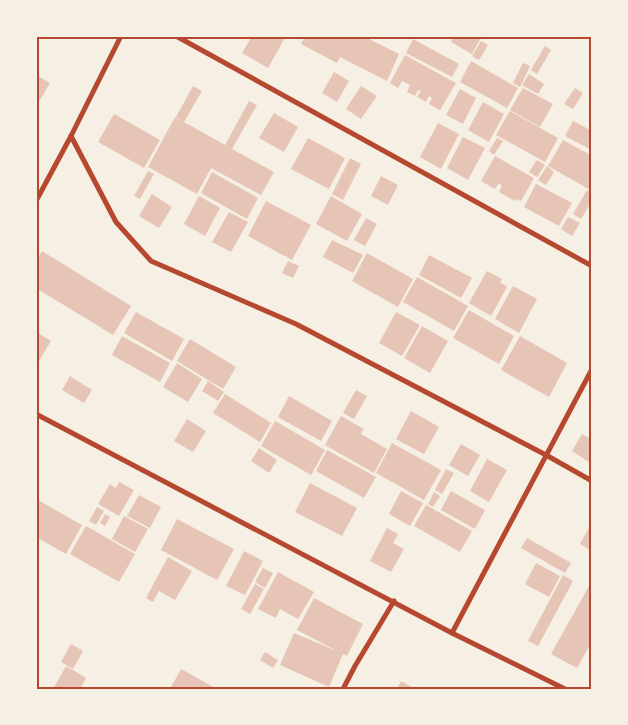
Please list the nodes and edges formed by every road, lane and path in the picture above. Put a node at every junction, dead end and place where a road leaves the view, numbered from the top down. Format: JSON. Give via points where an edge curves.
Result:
{"nodes":[{"id":1,"x":121,"y":36,"type":"edge"},
{"id":2,"x":176,"y":36,"type":"edge"},
{"id":3,"x":71,"y":136,"type":"junction"},
{"id":4,"x":36,"y":201,"type":"edge"},
{"id":5,"x":592,"y":266,"type":"edge"},
{"id":6,"x":592,"y":368,"type":"edge"},
{"id":7,"x":36,"y":414,"type":"edge"},
{"id":8,"x":546,"y":455,"type":"junction"},
{"id":9,"x":592,"y":481,"type":"edge"},
{"id":10,"x":394,"y":601,"type":"junction"},
{"id":11,"x":452,"y":633,"type":"junction"},
{"id":12,"x":343,"y":689,"type":"edge"},
{"id":13,"x":565,"y":689,"type":"edge"}],
"edges":[{"from":1,"to":3,"type":"street"},
{"from":2,"to":5,"type":"street"},
{"from":3,"to":4,"type":"street"},
{"from":3,"to":8,"type":"street","via":[[116,222],[151,261],[296,324]]},
{"from":6,"to":8,"type":"street"},
{"from":7,"to":10,"type":"street"},
{"from":8,"to":9,"type":"street"},
{"from":8,"to":11,"type":"street"},
{"from":10,"to":11,"type":"street"},
{"from":10,"to":12,"type":"street"},
{"from":11,"to":13,"type":"street"}]}
